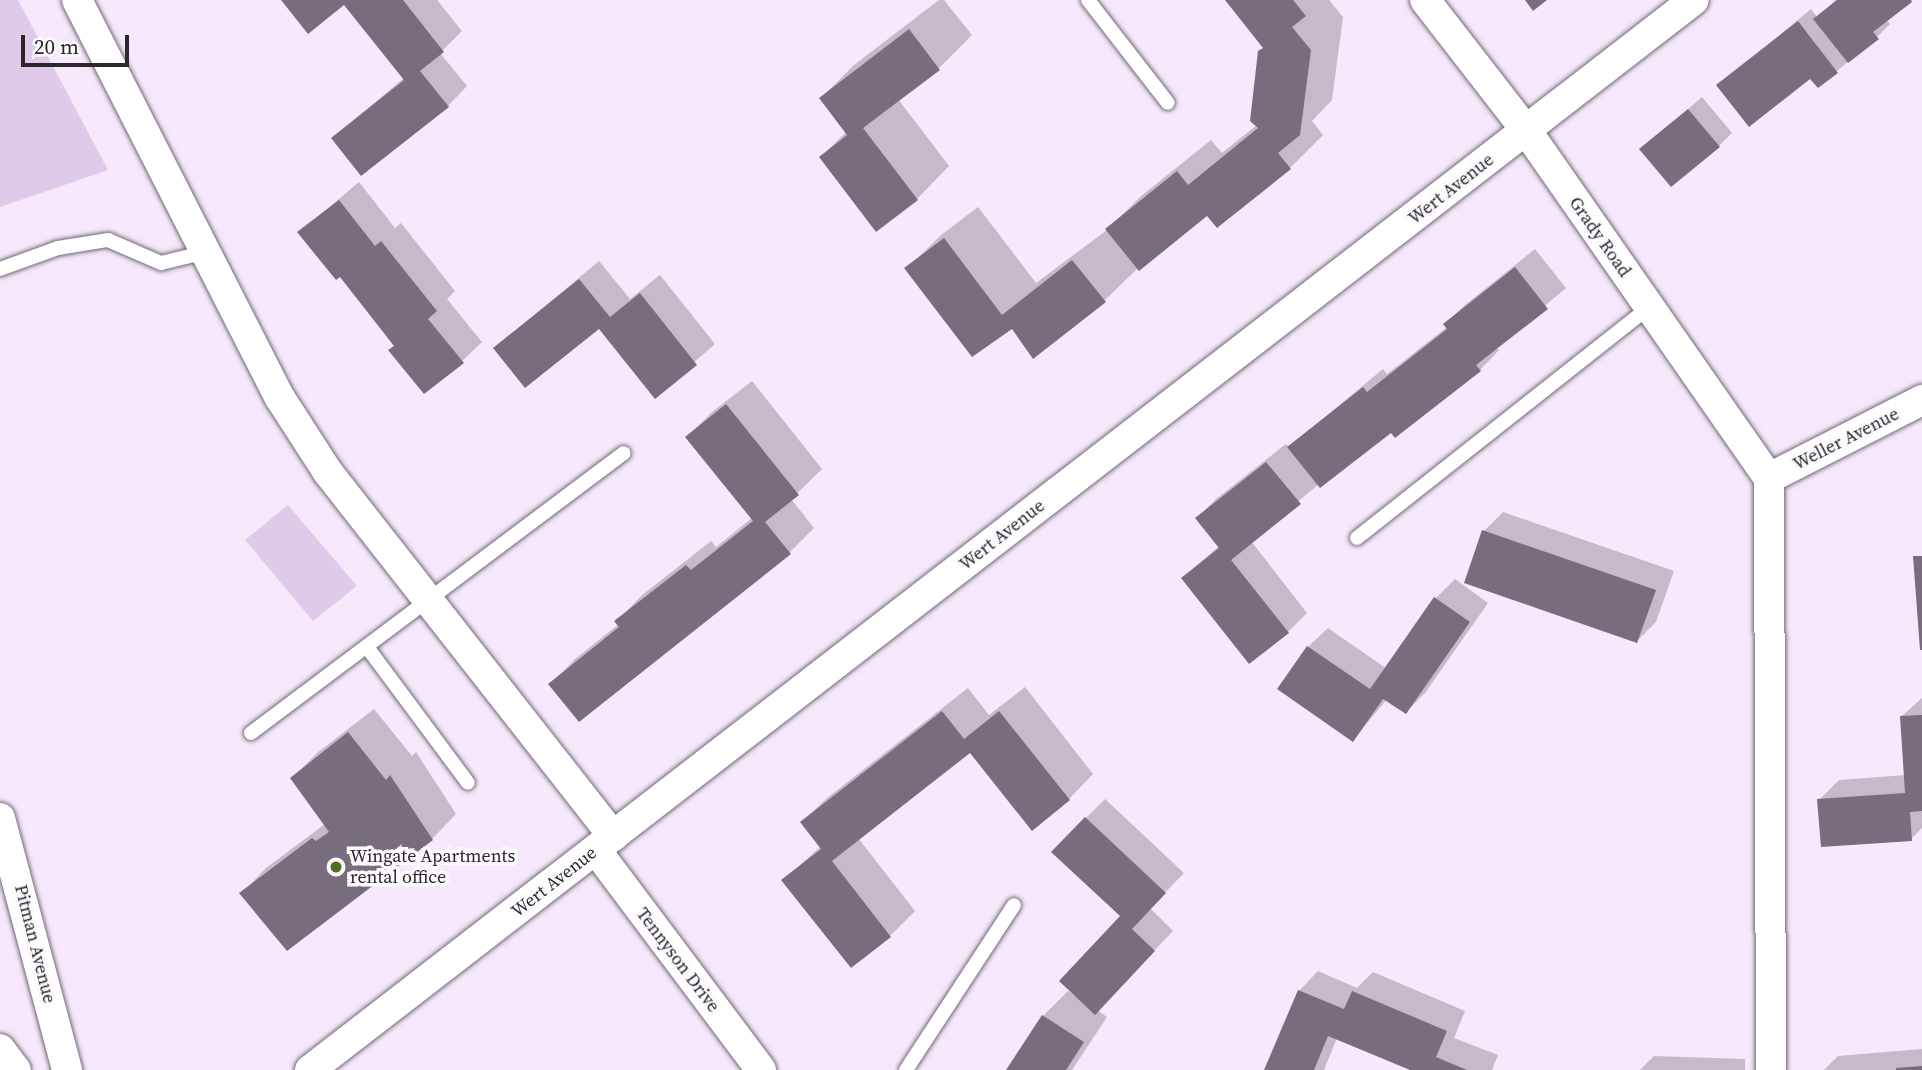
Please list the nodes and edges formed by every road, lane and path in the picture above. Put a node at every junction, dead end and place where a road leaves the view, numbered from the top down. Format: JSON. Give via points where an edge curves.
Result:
{"nodes":[{"id":1,"x":77,"y":0,"type":"edge"},
{"id":2,"x":1088,"y":0,"type":"edge"},
{"id":3,"x":1425,"y":0,"type":"edge"},
{"id":4,"x":1694,"y":0,"type":"edge"},
{"id":5,"x":1168,"y":103,"type":"dead end"},
{"id":6,"x":1527,"y":130,"type":"junction"},
{"id":7,"x":206,"y":252,"type":"junction"},
{"id":8,"x":0,"y":268,"type":"edge"},
{"id":9,"x":1649,"y":307,"type":"junction"},
{"id":10,"x":1922,"y":400,"type":"edge"},
{"id":11,"x":624,"y":453,"type":"dead end"},
{"id":12,"x":1769,"y":478,"type":"junction"},
{"id":13,"x":1357,"y":538,"type":"dead end"},
{"id":14,"x":429,"y":601,"type":"junction"},
{"id":15,"x":367,"y":647,"type":"junction"},
{"id":16,"x":251,"y":733,"type":"dead end"},
{"id":17,"x":468,"y":783,"type":"dead end"},
{"id":18,"x":0,"y":818,"type":"edge"},
{"id":19,"x":604,"y":843,"type":"junction"},
{"id":20,"x":1014,"y":905,"type":"dead end"},
{"id":21,"x":0,"y":1048,"type":"edge"},
{"id":22,"x":16,"y":1070,"type":"edge"},
{"id":23,"x":67,"y":1070,"type":"edge"},
{"id":24,"x":310,"y":1070,"type":"edge"},
{"id":25,"x":761,"y":1070,"type":"edge"},
{"id":26,"x":906,"y":1070,"type":"edge"},
{"id":27,"x":1771,"y":1070,"type":"edge"}],
"edges":[{"from":1,"to":7,"type":"street","name":"Tennyson Drive"},
{"from":2,"to":5,"type":"lane"},
{"from":3,"to":6,"type":"street","name":"Grady Road"},
{"from":4,"to":6,"type":"street","name":"Wert Avenue"},
{"from":6,"to":9,"type":"street","name":"Grady Road"},
{"from":6,"to":19,"type":"street","name":"Wert Avenue"},
{"from":7,"to":8,"type":"lane","via":[[161,263],[108,240],[58,248]]},
{"from":7,"to":14,"type":"street","name":"Tennyson Drive","via":[[281,398],[327,471]]},
{"from":9,"to":12,"type":"street","name":"Grady Road"},
{"from":9,"to":13,"type":"lane"},
{"from":10,"to":12,"type":"street","name":"Weller Avenue"},
{"from":11,"to":14,"type":"lane"},
{"from":12,"to":27,"type":"street"},
{"from":14,"to":15,"type":"lane"},
{"from":14,"to":19,"type":"street","name":"Tennyson Drive"},
{"from":15,"to":16,"type":"lane"},
{"from":15,"to":17,"type":"lane"},
{"from":18,"to":23,"type":"street","name":"Pitman Avenue"},
{"from":19,"to":24,"type":"street","name":"Wert Avenue"},
{"from":19,"to":25,"type":"street","name":"Tennyson Drive"},
{"from":20,"to":26,"type":"lane"},
{"from":21,"to":22,"type":"street"}]}
